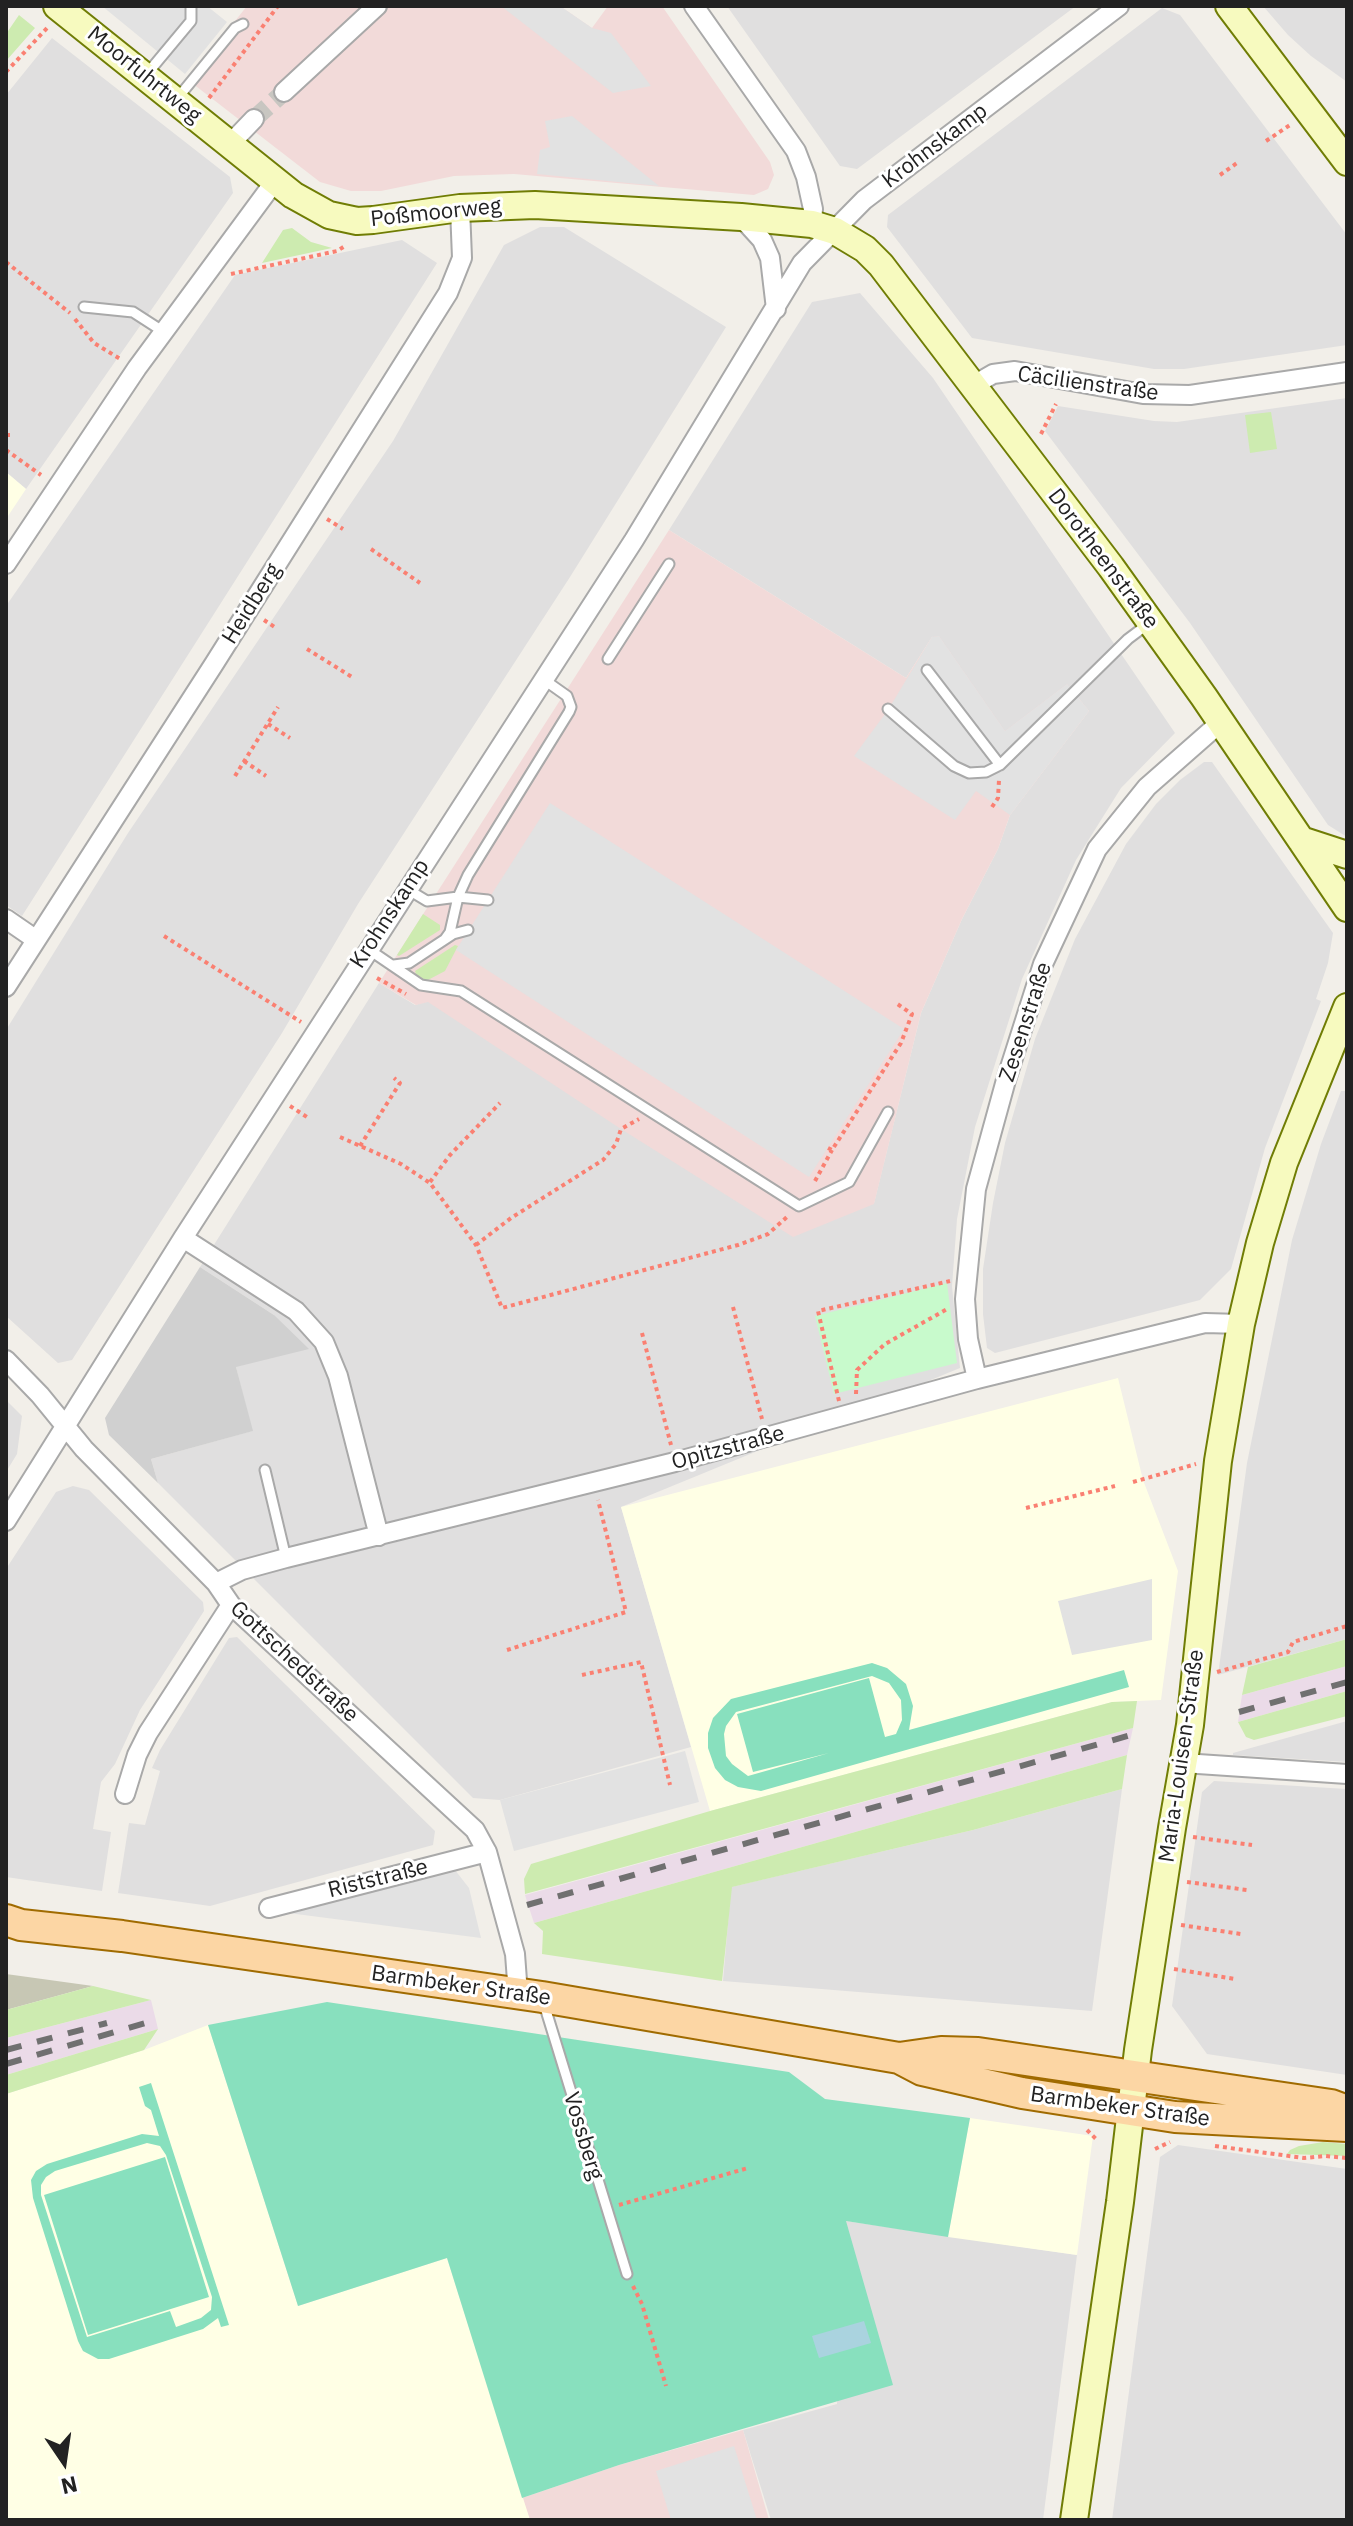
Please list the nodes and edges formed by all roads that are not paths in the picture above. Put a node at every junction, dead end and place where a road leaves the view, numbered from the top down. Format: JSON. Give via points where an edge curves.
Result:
{"nodes":[{"id":1,"x":191,"y":6,"type":"edge"},
{"id":2,"x":377,"y":6,"type":"edge"},
{"id":3,"x":694,"y":6,"type":"edge"},
{"id":4,"x":1119,"y":6,"type":"edge"},
{"id":5,"x":1229,"y":6,"type":"edge"},
{"id":6,"x":60,"y":8,"type":"edge"},
{"id":7,"x":243,"y":24,"type":"dead end"},
{"id":8,"x":146,"y":75,"type":"junction"},
{"id":9,"x":284,"y":92,"type":"tunnel mouth"},
{"id":10,"x":186,"y":108,"type":"junction"},
{"id":11,"x":254,"y":119,"type":"tunnel mouth"},
{"id":12,"x":230,"y":144,"type":"junction"},
{"id":13,"x":1347,"y":162,"type":"edge"},
{"id":14,"x":275,"y":181,"type":"junction"},
{"id":15,"x":460,"y":208,"type":"junction"},
{"id":16,"x":741,"y":217,"type":"junction"},
{"id":17,"x":824,"y":228,"type":"junction"},
{"id":18,"x":84,"y":307,"type":"dead end"},
{"id":19,"x":776,"y":309,"type":"junction"},
{"id":20,"x":164,"y":332,"type":"junction"},
{"id":21,"x":1347,"y":372,"type":"edge"},
{"id":22,"x":974,"y":385,"type":"junction"},
{"id":23,"x":6,"y":564,"type":"edge"},
{"id":24,"x":669,"y":564,"type":"dead end"},
{"id":25,"x":1151,"y":622,"type":"junction"},
{"id":26,"x":608,"y":659,"type":"dead end"},
{"id":27,"x":927,"y":670,"type":"dead end"},
{"id":28,"x":543,"y":679,"type":"junction"},
{"id":29,"x":888,"y":709,"type":"dead end"},
{"id":30,"x":1221,"y":722,"type":"junction"},
{"id":31,"x":1000,"y":765,"type":"junction"},
{"id":32,"x":1301,"y":840,"type":"junction"},
{"id":33,"x":1347,"y":855,"type":"edge"},
{"id":34,"x":407,"y":889,"type":"junction"},
{"id":35,"x":458,"y":897,"type":"junction"},
{"id":36,"x":488,"y":900,"type":"dead end"},
{"id":37,"x":1347,"y":908,"type":"edge"},
{"id":38,"x":6,"y":919,"type":"edge"},
{"id":39,"x":468,"y":930,"type":"dead end"},
{"id":40,"x":35,"y":939,"type":"junction"},
{"id":41,"x":445,"y":939,"type":"junction"},
{"id":42,"x":368,"y":949,"type":"junction"},
{"id":43,"x":394,"y":965,"type":"junction"},
{"id":44,"x":6,"y":987,"type":"edge"},
{"id":45,"x":1347,"y":1007,"type":"edge"},
{"id":46,"x":888,"y":1112,"type":"dead end"},
{"id":47,"x":183,"y":1238,"type":"junction"},
{"id":48,"x":1241,"y":1324,"type":"junction"},
{"id":49,"x":6,"y":1360,"type":"edge"},
{"id":50,"x":977,"y":1379,"type":"junction"},
{"id":51,"x":66,"y":1427,"type":"junction"},
{"id":52,"x":265,"y":1470,"type":"dead end"},
{"id":53,"x":6,"y":1521,"type":"edge"},
{"id":54,"x":379,"y":1536,"type":"junction"},
{"id":55,"x":286,"y":1558,"type":"junction"},
{"id":56,"x":216,"y":1583,"type":"junction"},
{"id":57,"x":231,"y":1605,"type":"junction"},
{"id":58,"x":1183,"y":1763,"type":"junction"},
{"id":59,"x":1347,"y":1774,"type":"edge"},
{"id":60,"x":125,"y":1794,"type":"dead end"},
{"id":61,"x":487,"y":1852,"type":"junction"},
{"id":62,"x":269,"y":1908,"type":"dead end"},
{"id":63,"x":11,"y":1924,"type":"edge"},
{"id":64,"x":530,"y":1996,"type":"junction"},
{"id":65,"x":899,"y":2058,"type":"junction"},
{"id":66,"x":1135,"y":2077,"type":"junction"},
{"id":67,"x":1131,"y":2110,"type":"junction"},
{"id":68,"x":1347,"y":2111,"type":"edge"},
{"id":69,"x":1347,"y":2126,"type":"edge"},
{"id":70,"x":627,"y":2274,"type":"road end"},
{"id":71,"x":1074,"y":2520,"type":"edge"}],
"edges":[{"from":1,"to":8,"type":"lane","via":[[191,21]]},
{"from":2,"to":9,"type":"street"},
{"from":3,"to":17,"type":"street","via":[[796,151]]},
{"from":4,"to":17,"type":"street","name":"Krohnskamp"},
{"from":5,"to":13,"type":"street"},
{"from":6,"to":8,"type":"street","name":"Moorfuhrtweg"},
{"from":7,"to":10,"type":"lane","via":[[235,28]]},
{"from":8,"to":10,"type":"street","name":"Moorfuhrtweg"},
{"from":10,"to":12,"type":"street","name":"Moorfuhrtweg"},
{"from":11,"to":12,"type":"street"},
{"from":12,"to":14,"type":"street","name":"Moorfuhrtweg"},
{"from":14,"to":15,"type":"street","name":"Poßmoorweg","via":[[304,203],[342,219]]},
{"from":14,"to":20,"type":"street"},
{"from":15,"to":16,"type":"street","name":"Poßmoorweg","via":[[535,205]]},
{"from":15,"to":40,"type":"street","name":"Heidberg","via":[[462,258],[448,293]]},
{"from":16,"to":17,"type":"street","name":"Poßmoorweg"},
{"from":16,"to":19,"type":"street","via":[[770,258]]},
{"from":17,"to":19,"type":"street","name":"Krohnskamp"},
{"from":17,"to":22,"type":"street","name":"Dorotheenstraße","via":[[865,249],[881,265]]},
{"from":18,"to":20,"type":"lane","via":[[133,312]]},
{"from":19,"to":28,"type":"street","name":"Krohnskamp"},
{"from":20,"to":23,"type":"street"},
{"from":21,"to":22,"type":"street","name":"Cäcilienstraße","via":[[1190,395],[1143,394],[1015,371],[993,374]]},
{"from":22,"to":25,"type":"street","name":"Dorotheenstraße"},
{"from":24,"to":26,"type":"lane"},
{"from":25,"to":30,"type":"street","name":"Dorotheenstraße"},
{"from":25,"to":31,"type":"lane"},
{"from":27,"to":31,"type":"lane"},
{"from":28,"to":34,"type":"street","name":"Krohnskamp"},
{"from":28,"to":35,"type":"lane","via":[[567,696],[571,707]]},
{"from":29,"to":31,"type":"lane","via":[[954,766],[969,773]]},
{"from":30,"to":32,"type":"street","name":"Dorotheenstraße"},
{"from":30,"to":50,"type":"street","name":"Zesenstraße","via":[[1147,787],[1097,849],[1043,964],[976,1189],[965,1294]]},
{"from":32,"to":33,"type":"street"},
{"from":32,"to":37,"type":"street","name":"Dorotheenstraße"},
{"from":34,"to":35,"type":"lane","via":[[427,901]]},
{"from":34,"to":42,"type":"street","name":"Krohnskamp"},
{"from":35,"to":36,"type":"lane"},
{"from":35,"to":41,"type":"lane"},
{"from":38,"to":40,"type":"street"},
{"from":39,"to":41,"type":"lane"},
{"from":40,"to":44,"type":"street","name":"Heidberg"},
{"from":41,"to":43,"type":"lane","via":[[409,963]]},
{"from":42,"to":43,"type":"lane"},
{"from":42,"to":47,"type":"street","name":"Krohnskamp"},
{"from":43,"to":46,"type":"lane","via":[[421,985],[461,991],[799,1206],[849,1182]]},
{"from":45,"to":48,"type":"street","name":"Maria-Louisen-Straße","via":[[1284,1163]]},
{"from":47,"to":51,"type":"street","name":"Krohnskamp"},
{"from":47,"to":54,"type":"street","via":[[277,1297],[324,1342],[338,1376]]},
{"from":48,"to":50,"type":"street","name":"Opitzstraße","via":[[1205,1323]]},
{"from":48,"to":58,"type":"street","name":"Maria-Louisen-Straße","via":[[1218,1461]]},
{"from":49,"to":51,"type":"street","name":"Gottschedstraße"},
{"from":50,"to":54,"type":"street","name":"Opitzstraße"},
{"from":51,"to":53,"type":"street","name":"Krohnskamp"},
{"from":51,"to":56,"type":"street","name":"Gottschedstraße"},
{"from":52,"to":55,"type":"lane"},
{"from":54,"to":55,"type":"street","name":"Opitzstraße"},
{"from":55,"to":56,"type":"street","name":"Opitzstraße"},
{"from":56,"to":57,"type":"street","name":"Gottschedstraße"},
{"from":57,"to":60,"type":"street","via":[[148,1733]]},
{"from":57,"to":61,"type":"street","name":"Gottschedstraße","via":[[475,1830]]},
{"from":58,"to":59,"type":"street"},
{"from":58,"to":66,"type":"street","name":"Maria-Louisen-Straße"},
{"from":61,"to":62,"type":"street","name":"Riststraße"},
{"from":61,"to":64,"type":"street","name":"Gottschedstraße"},
{"from":63,"to":64,"type":"main road","name":"Barmbeker Straße"},
{"from":64,"to":65,"type":"main road","name":"Barmbeker Straße"},
{"from":64,"to":70,"type":"lane","name":"Vossberg"},
{"from":65,"to":66,"type":"main road","name":"Barmbeker Straße","via":[[978,2053]]},
{"from":65,"to":67,"type":"main road","name":"Barmbeker Straße","via":[[922,2070],[997,2088]]},
{"from":66,"to":67,"type":"street","name":"Maria-Louisen-Straße"},
{"from":66,"to":68,"type":"main road","name":"Barmbeker Straße"},
{"from":67,"to":69,"type":"main road","name":"Barmbeker Straße","via":[[1218,2121]]},
{"from":67,"to":71,"type":"street","name":"Maria-Louisen-Straße"}]}
